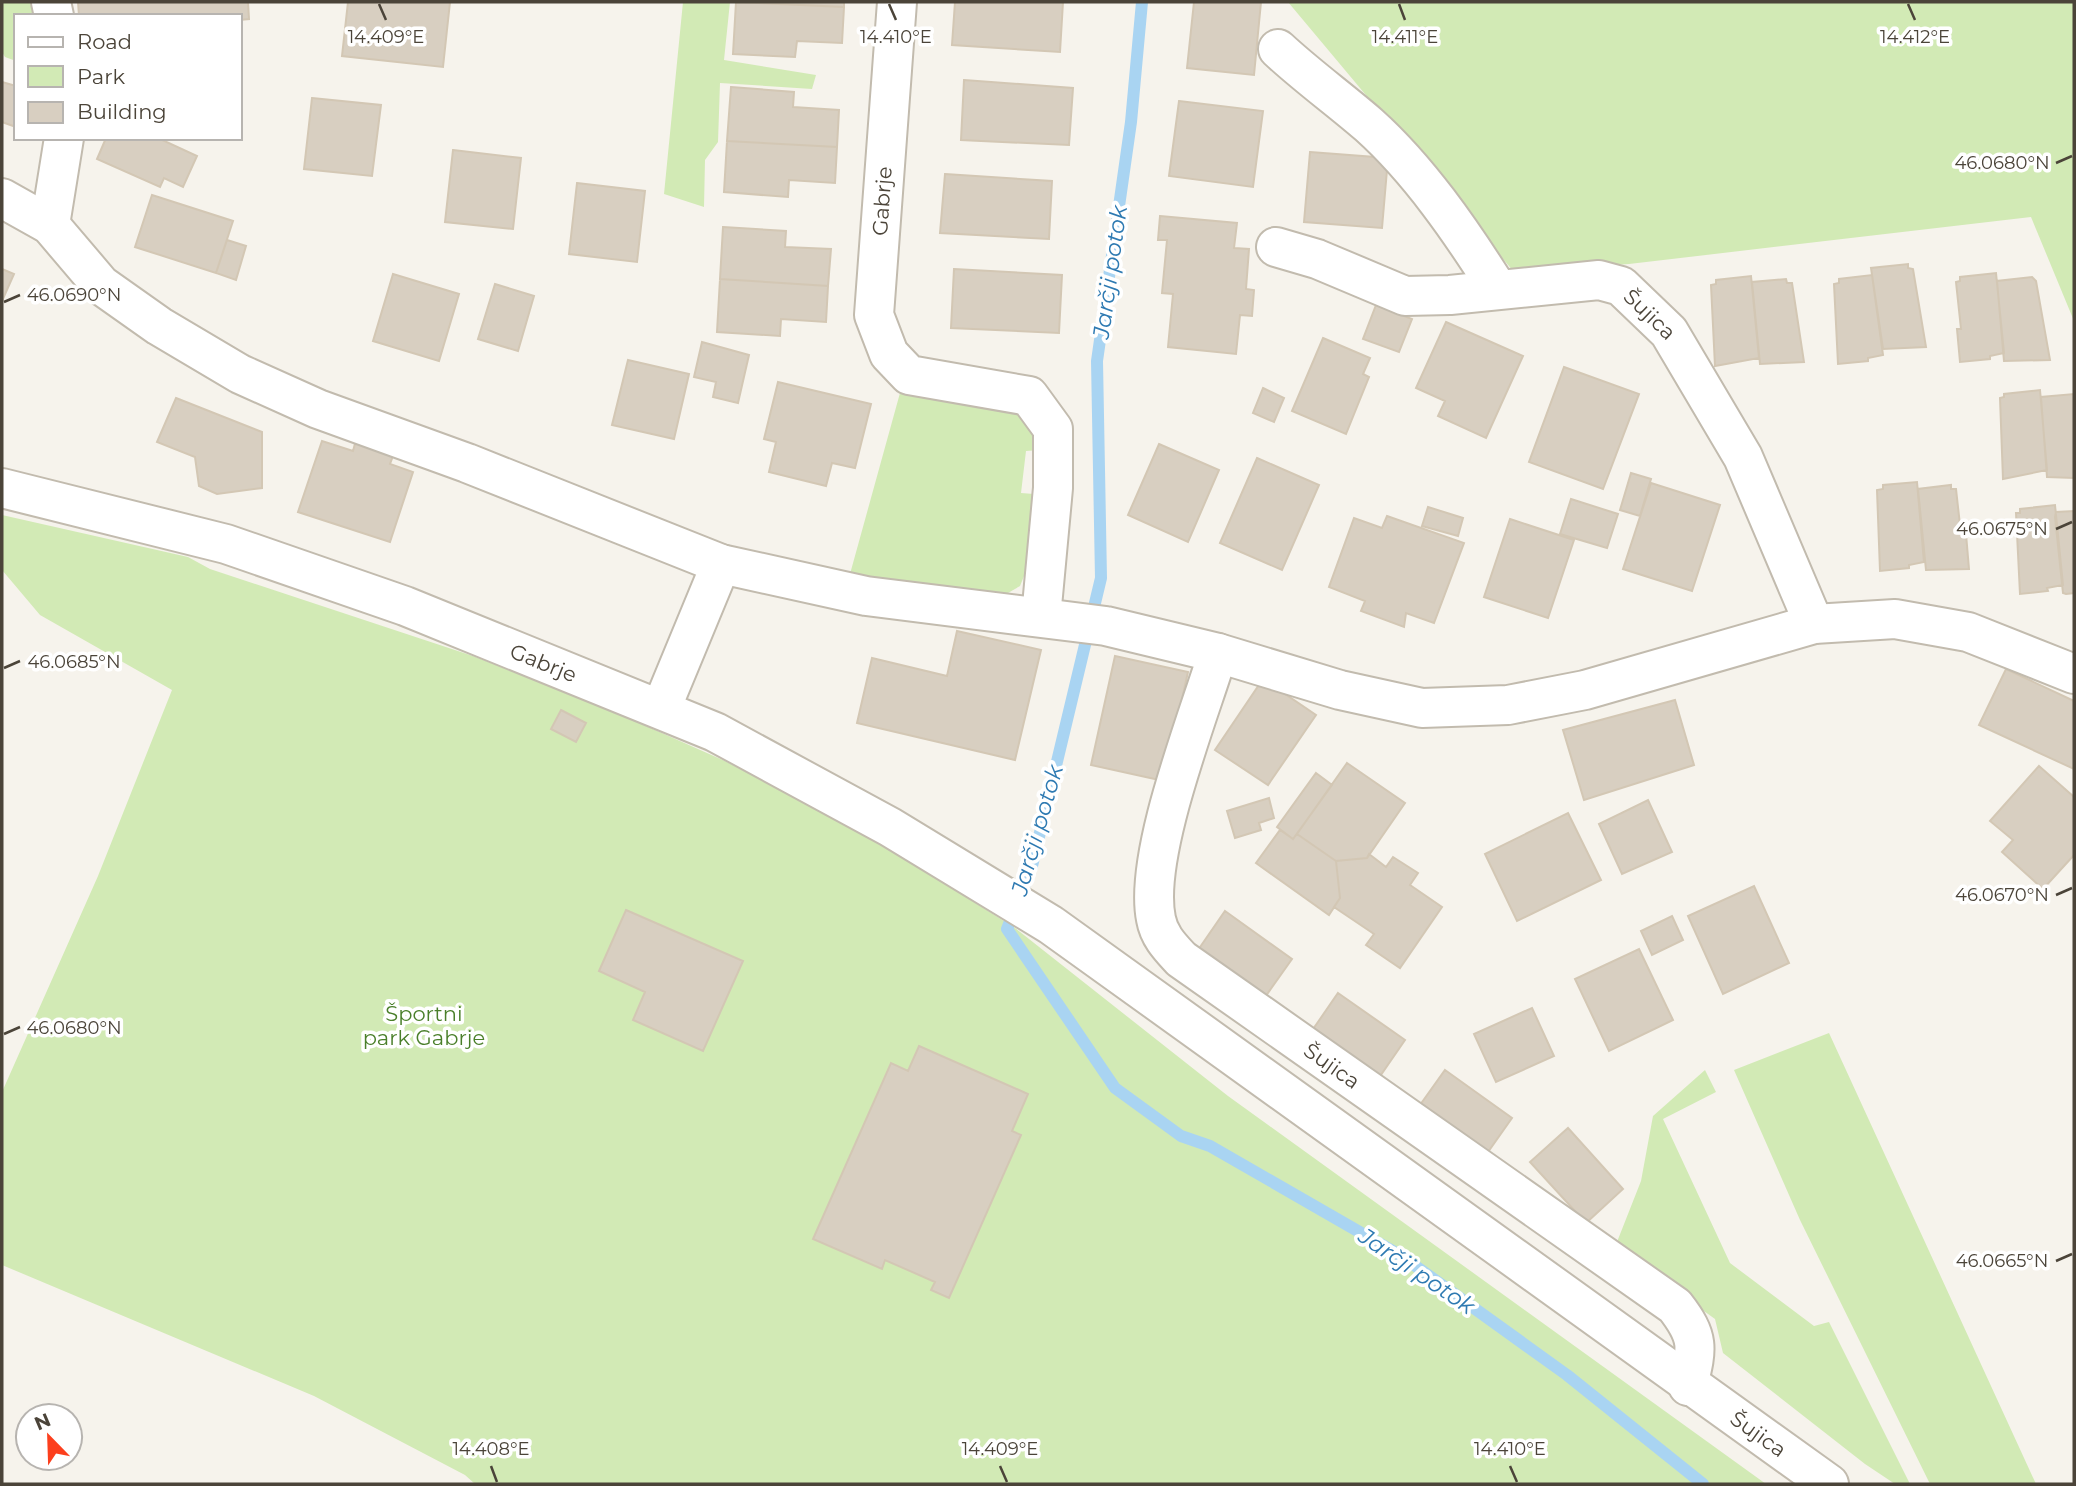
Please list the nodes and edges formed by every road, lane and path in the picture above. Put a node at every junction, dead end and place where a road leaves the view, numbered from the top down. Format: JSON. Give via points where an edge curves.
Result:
{"nodes":[{"id":1,"x":897,"y":2,"type":"edge"},
{"id":2,"x":1278,"y":50,"type":"dead end"},
{"id":3,"x":64,"y":140,"type":"edge"},
{"id":4,"x":2,"y":198,"type":"edge"},
{"id":5,"x":50,"y":225,"type":"junction"},
{"id":6,"x":1276,"y":247,"type":"dead end"},
{"id":7,"x":1497,"y":289,"type":"junction"},
{"id":8,"x":2,"y":488,"type":"edge"},
{"id":9,"x":721,"y":564,"type":"junction"},
{"id":10,"x":1041,"y":617,"type":"junction"},
{"id":11,"x":1814,"y":624,"type":"junction"},
{"id":12,"x":1218,"y":653,"type":"junction"},
{"id":13,"x":2074,"y":674,"type":"edge"},
{"id":14,"x":661,"y":709,"type":"junction"},
{"id":15,"x":1051,"y":925,"type":"joint"},
{"id":16,"x":1688,"y":1386,"type":"junction"},
{"id":17,"x":1829,"y":1484,"type":"edge"}],
"edges":[{"from":1,"to":10,"type":"street","name":"Gabrje","via":[[874,315],[889,354],[909,374],[1029,396],[1053,429],[1053,488]]},
{"from":2,"to":7,"type":"street","via":[[1369,125],[1420,181]]},
{"from":3,"to":5,"type":"street"},
{"from":4,"to":5,"type":"street"},
{"from":5,"to":9,"type":"street","via":[[102,285],[159,326],[240,374],[317,409]]},
{"from":6,"to":7,"type":"street","name":"Šujica","via":[[1405,296]]},
{"from":7,"to":11,"type":"street","name":"Šujica","via":[[1599,280],[1621,286],[1669,332],[1742,457]]},
{"from":8,"to":14,"type":"street","name":"Gabrje","via":[[293,565]]},
{"from":9,"to":10,"type":"street","via":[[866,596]]},
{"from":9,"to":14,"type":"street"},
{"from":10,"to":12,"type":"street","via":[[1093,624]]},
{"from":11,"to":12,"type":"street","via":[[1585,690],[1508,705],[1422,708],[1340,690]]},
{"from":11,"to":13,"type":"street","via":[[1895,620],[1968,632]]},
{"from":12,"to":16,"type":"street","name":"Šujica","via":[[1163,830],[1155,875],[1156,921],[1165,941],[1181,959],[1675,1306],[1691,1326],[1697,1346]]},
{"from":14,"to":15,"type":"street","name":"Gabrje","via":[[727,738],[890,827]]},
{"from":15,"to":16,"type":"street","name":"Šujica"},
{"from":16,"to":17,"type":"street","name":"Šujica"}]}
